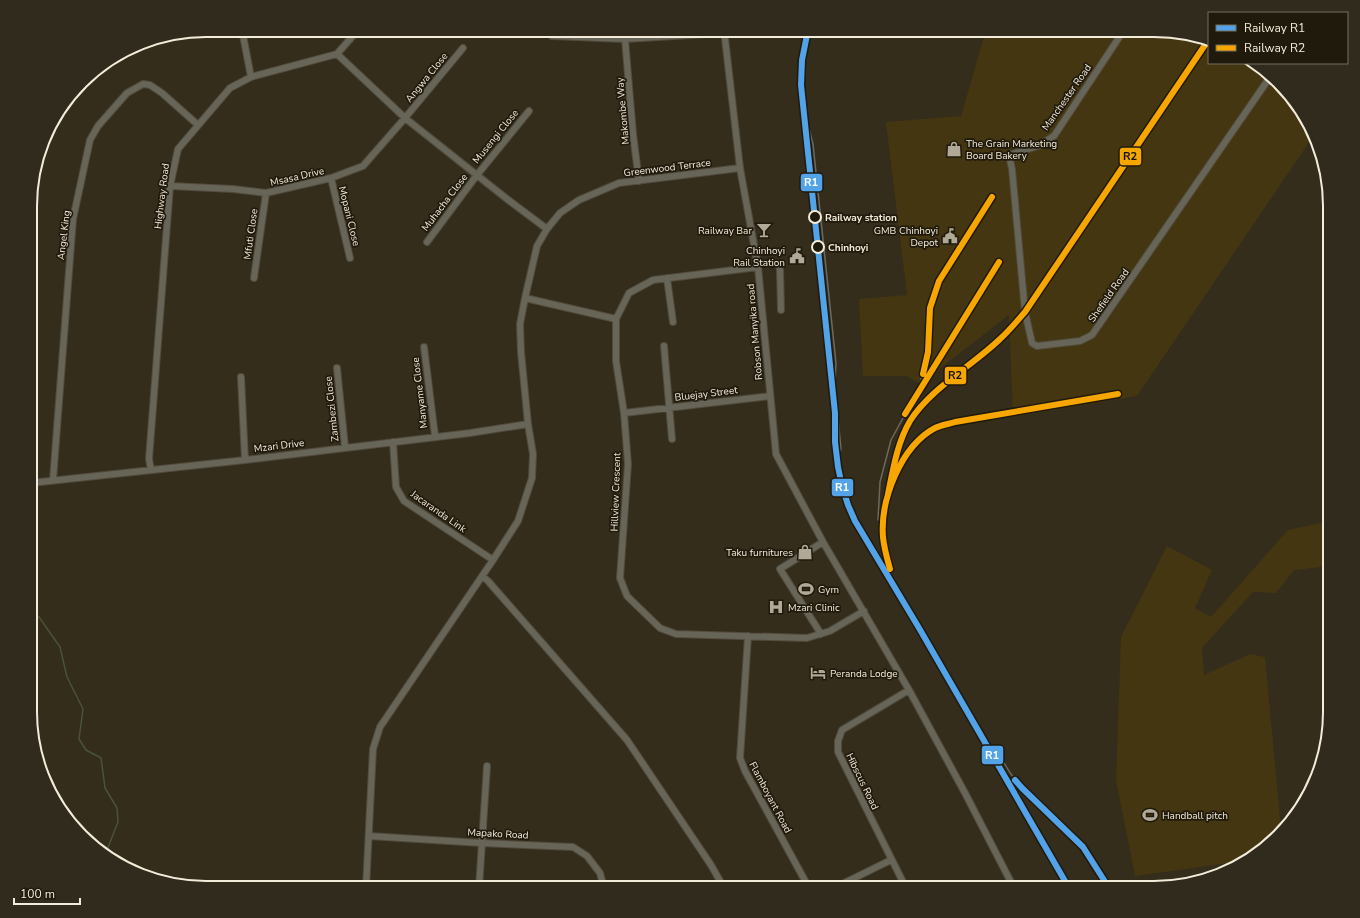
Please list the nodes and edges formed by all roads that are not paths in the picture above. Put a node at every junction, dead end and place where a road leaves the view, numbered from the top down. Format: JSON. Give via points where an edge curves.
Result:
{"nodes":[{"id":1,"x":243,"y":37,"type":"edge"},
{"id":2,"x":352,"y":37,"type":"edge"},
{"id":3,"x":576,"y":37,"type":"edge"},
{"id":4,"x":653,"y":37,"type":"edge"},
{"id":5,"x":725,"y":37,"type":"edge"},
{"id":6,"x":1119,"y":37,"type":"edge"},
{"id":7,"x":625,"y":39,"type":"junction"},
{"id":8,"x":463,"y":48,"type":"dead end"},
{"id":9,"x":337,"y":54,"type":"junction"},
{"id":10,"x":251,"y":77,"type":"junction"},
{"id":11,"x":1267,"y":81,"type":"edge"},
{"id":12,"x":529,"y":111,"type":"dead end"},
{"id":13,"x":405,"y":118,"type":"junction"},
{"id":14,"x":198,"y":125,"type":"junction"},
{"id":15,"x":1009,"y":155,"type":"joint"},
{"id":16,"x":740,"y":168,"type":"junction"},
{"id":17,"x":477,"y":175,"type":"junction"},
{"id":18,"x":330,"y":178,"type":"junction"},
{"id":19,"x":639,"y":181,"type":"junction"},
{"id":20,"x":170,"y":186,"type":"junction"},
{"id":21,"x":266,"y":193,"type":"junction"},
{"id":22,"x":547,"y":229,"type":"junction"},
{"id":23,"x":426,"y":242,"type":"dead end"},
{"id":24,"x":350,"y":258,"type":"dead end"},
{"id":25,"x":779,"y":264,"type":"dead end"},
{"id":26,"x":758,"y":266,"type":"junction"},
{"id":27,"x":254,"y":278,"type":"dead end"},
{"id":28,"x":667,"y":278,"type":"junction"},
{"id":29,"x":525,"y":298,"type":"junction"},
{"id":30,"x":781,"y":310,"type":"dead end"},
{"id":31,"x":616,"y":318,"type":"junction"},
{"id":32,"x":673,"y":322,"type":"dead end"},
{"id":33,"x":664,"y":346,"type":"dead end"},
{"id":34,"x":424,"y":347,"type":"dead end"},
{"id":35,"x":338,"y":368,"type":"dead end"},
{"id":36,"x":241,"y":377,"type":"dead end"},
{"id":37,"x":770,"y":396,"type":"junction"},
{"id":38,"x":669,"y":408,"type":"junction"},
{"id":39,"x":624,"y":413,"type":"junction"},
{"id":40,"x":528,"y":424,"type":"junction"},
{"id":41,"x":435,"y":436,"type":"junction"},
{"id":42,"x":672,"y":439,"type":"dead end"},
{"id":43,"x":393,"y":442,"type":"junction"},
{"id":44,"x":345,"y":447,"type":"junction"},
{"id":45,"x":245,"y":460,"type":"junction"},
{"id":46,"x":151,"y":470,"type":"junction"},
{"id":47,"x":53,"y":480,"type":"junction"},
{"id":48,"x":37,"y":482,"type":"edge"},
{"id":49,"x":823,"y":542,"type":"junction"},
{"id":50,"x":493,"y":560,"type":"junction"},
{"id":51,"x":482,"y":576,"type":"junction"},
{"id":52,"x":864,"y":611,"type":"junction"},
{"id":53,"x":821,"y":634,"type":"junction"},
{"id":54,"x":748,"y":636,"type":"junction"},
{"id":55,"x":909,"y":690,"type":"junction"},
{"id":56,"x":487,"y":766,"type":"dead end"},
{"id":57,"x":369,"y":836,"type":"junction"},
{"id":58,"x":481,"y":843,"type":"junction"},
{"id":59,"x":891,"y":860,"type":"junction"},
{"id":60,"x":366,"y":881,"type":"edge"},
{"id":61,"x":479,"y":881,"type":"edge"},
{"id":62,"x":602,"y":881,"type":"edge"},
{"id":63,"x":720,"y":881,"type":"edge"},
{"id":64,"x":804,"y":881,"type":"edge"},
{"id":65,"x":848,"y":881,"type":"edge"},
{"id":66,"x":902,"y":881,"type":"edge"},
{"id":67,"x":1010,"y":881,"type":"edge"}],
"edges":[{"from":1,"to":10,"type":"street"},
{"from":2,"to":9,"type":"street"},
{"from":3,"to":7,"type":"street"},
{"from":4,"to":7,"type":"street"},
{"from":5,"to":16,"type":"street","name":"Robson Manyika road"},
{"from":6,"to":15,"type":"street","name":"Manchester Road","via":[[1054,136],[1038,146]]},
{"from":7,"to":19,"type":"street","name":"Makombe Way"},
{"from":8,"to":13,"type":"street","name":"Angwa Close"},
{"from":9,"to":10,"type":"street","name":"Highway Road"},
{"from":9,"to":13,"type":"street"},
{"from":10,"to":14,"type":"street","name":"Highway Road","via":[[230,88]]},
{"from":11,"to":15,"type":"street","name":"Shefield Road","via":[[1092,335],[1080,341],[1037,346],[1032,343],[1025,312]]},
{"from":12,"to":17,"type":"street","name":"Musengi Close"},
{"from":13,"to":17,"type":"street"},
{"from":13,"to":18,"type":"street","name":"Msasa Drive","via":[[363,166]]},
{"from":14,"to":20,"type":"street","name":"Highway Road","via":[[178,149]]},
{"from":14,"to":47,"type":"street","name":"Angel King","via":[[162,93],[150,85],[143,84],[127,93],[98,126],[90,140],[73,220]]},
{"from":16,"to":19,"type":"street","name":"Greenwood Terrace"},
{"from":16,"to":26,"type":"street","name":"Robson Manyika road"},
{"from":17,"to":22,"type":"street"},
{"from":17,"to":23,"type":"street","name":"Muhacha Close"},
{"from":18,"to":21,"type":"street","name":"Msasa Drive"},
{"from":18,"to":24,"type":"street","name":"Mopani Close"},
{"from":19,"to":22,"type":"street","name":"Greenwood Terrace","via":[[619,183],[578,200],[560,213]]},
{"from":20,"to":21,"type":"street","name":"Msasa Drive"},
{"from":20,"to":46,"type":"street","name":"Highway Road","via":[[149,459]]},
{"from":21,"to":27,"type":"street","name":"Mfuti Close"},
{"from":22,"to":29,"type":"street","name":"Greenwood Terrace","via":[[538,246]]},
{"from":25,"to":30,"type":"street"},
{"from":26,"to":28,"type":"street","name":"Hillview Crescent"},
{"from":26,"to":37,"type":"street","name":"Robson Manyika road"},
{"from":28,"to":31,"type":"street","name":"Hillview Crescent","via":[[654,280],[629,293]]},
{"from":28,"to":32,"type":"street"},
{"from":29,"to":31,"type":"street"},
{"from":29,"to":40,"type":"street","name":"Greenwood Terrace","via":[[520,338]]},
{"from":31,"to":39,"type":"street","name":"Hillview Crescent","via":[[616,361]]},
{"from":33,"to":38,"type":"street","name":"Bluejay Street"},
{"from":34,"to":41,"type":"street","name":"Manyame Close"},
{"from":35,"to":44,"type":"street","name":"Zambezi Close"},
{"from":36,"to":45,"type":"street"},
{"from":37,"to":38,"type":"street","name":"Bluejay Street"},
{"from":37,"to":49,"type":"street","name":"Robson Manyika road","via":[[776,454]]},
{"from":38,"to":39,"type":"street","name":"Bluejay Street"},
{"from":38,"to":42,"type":"street","name":"Bluejay Street"},
{"from":39,"to":54,"type":"street","name":"Hillview Crescent","via":[[628,464],[620,578],[627,596],[660,628],[676,634]]},
{"from":40,"to":41,"type":"street","name":"Mzari Drive"},
{"from":40,"to":50,"type":"street","name":"Greenwood Terrace","via":[[533,454],[532,478],[518,521]]},
{"from":41,"to":43,"type":"street","name":"Mzari Drive"},
{"from":43,"to":44,"type":"street","name":"Mzari Drive"},
{"from":43,"to":50,"type":"street","name":"Jacaranda Link","via":[[396,487],[404,501]]},
{"from":44,"to":45,"type":"street","name":"Mzari Drive"},
{"from":45,"to":46,"type":"street","name":"Mzari Drive"},
{"from":46,"to":47,"type":"street","name":"Mzari Drive"},
{"from":47,"to":48,"type":"street","name":"Mzari Drive"},
{"from":49,"to":52,"type":"street","name":"Robson Manyika road"},
{"from":49,"to":53,"type":"street","via":[[780,569]]},
{"from":50,"to":51,"type":"street","name":"Greenwood Terrace"},
{"from":51,"to":57,"type":"street","name":"Greenwood Terrace","via":[[380,727],[372,749]]},
{"from":51,"to":63,"type":"street","via":[[627,740]]},
{"from":52,"to":53,"type":"street","name":"Hillview Crescent"},
{"from":52,"to":55,"type":"street","name":"Robson Manyika road"},
{"from":53,"to":54,"type":"street","name":"Hillview Crescent","via":[[807,638]]},
{"from":54,"to":64,"type":"street","name":"Flamboyant Road","via":[[740,758],[745,772]]},
{"from":55,"to":59,"type":"street","name":"Hibscus Road","via":[[842,730],[838,741],[838,752]]},
{"from":55,"to":67,"type":"street","name":"Robson Manyika road"},
{"from":56,"to":58,"type":"street"},
{"from":57,"to":58,"type":"street","name":"Mapako Road"},
{"from":57,"to":60,"type":"street","name":"Greenwood Terrace"},
{"from":58,"to":61,"type":"street"},
{"from":58,"to":62,"type":"street","name":"Mapako Road","via":[[573,847],[587,856],[600,872]]},
{"from":59,"to":65,"type":"street"},
{"from":59,"to":66,"type":"street","name":"Hibscus Road"}]}
